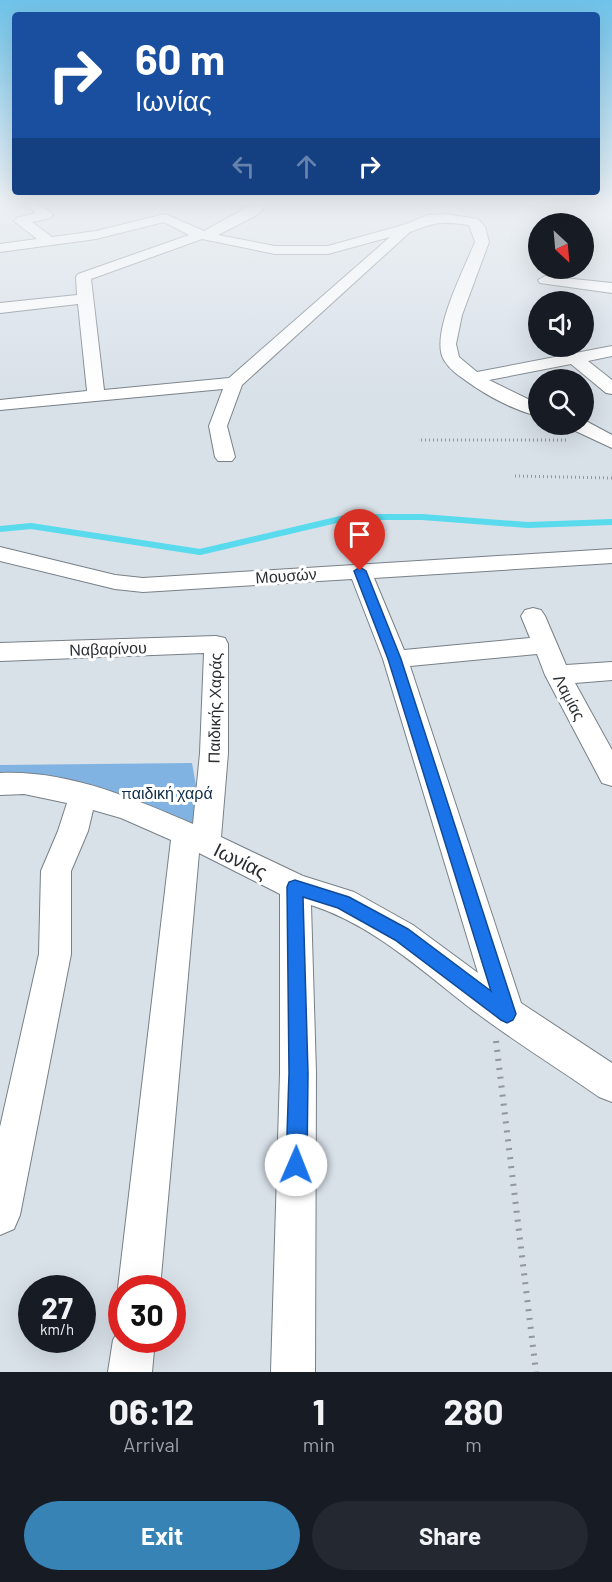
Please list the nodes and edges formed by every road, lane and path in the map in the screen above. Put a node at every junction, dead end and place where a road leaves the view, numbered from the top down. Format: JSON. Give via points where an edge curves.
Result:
{"nodes":[{"id":1,"x":112,"y":267,"type":"edge"},
{"id":2,"x":364,"y":267,"type":"edge"},
{"id":3,"x":472,"y":267,"type":"edge"},
{"id":4,"x":545,"y":280,"type":"dead end"},
{"id":5,"x":612,"y":288,"type":"edge"},
{"id":6,"x":84,"y":299,"type":"junction"},
{"id":7,"x":0,"y":308,"type":"edge"},
{"id":8,"x":612,"y":351,"type":"edge"},
{"id":9,"x":574,"y":359,"type":"junction"},
{"id":10,"x":474,"y":378,"type":"junction"},
{"id":11,"x":234,"y":383,"type":"junction"},
{"id":12,"x":612,"y":389,"type":"edge"},
{"id":13,"x":96,"y":395,"type":"junction"},
{"id":14,"x":0,"y":405,"type":"edge"},
{"id":15,"x":528,"y":406,"type":"edge"},
{"id":16,"x":594,"y":433,"type":"edge"},
{"id":17,"x":421,"y":440,"type":"dead end"},
{"id":18,"x":610,"y":441,"type":"edge"},
{"id":19,"x":225,"y":457,"type":"dead end"},
{"id":20,"x":515,"y":476,"type":"dead end"},
{"id":21,"x":612,"y":478,"type":"edge"},
{"id":22,"x":0,"y":554,"type":"edge"},
{"id":23,"x":612,"y":556,"type":"edge"},
{"id":24,"x":360,"y":571,"type":"junction"},
{"id":25,"x":533,"y":616,"type":"dead end"},
{"id":26,"x":216,"y":644,"type":"joint"},
{"id":27,"x":544,"y":645,"type":"junction"},
{"id":28,"x":0,"y":652,"type":"edge"},
{"id":29,"x":395,"y":659,"type":"junction"},
{"id":30,"x":612,"y":671,"type":"edge"},
{"id":31,"x":558,"y":675,"type":"junction"},
{"id":32,"x":612,"y":775,"type":"edge"},
{"id":33,"x":0,"y":784,"type":"edge"},
{"id":34,"x":83,"y":795,"type":"junction"},
{"id":35,"x":196,"y":839,"type":"junction"},
{"id":36,"x":295,"y":887,"type":"junction"},
{"id":37,"x":499,"y":1009,"type":"junction"},
{"id":38,"x":612,"y":1084,"type":"edge"},
{"id":39,"x":0,"y":1215,"type":"edge"},
{"id":40,"x":141,"y":1275,"type":"edge"},
{"id":41,"x":132,"y":1353,"type":"edge"},
{"id":42,"x":130,"y":1372,"type":"edge"},
{"id":43,"x":293,"y":1372,"type":"edge"},
{"id":44,"x":536,"y":1372,"type":"edge"}],
"edges":[{"from":1,"to":6,"type":"street","via":[[83,277]]},
{"from":2,"to":11,"type":"street"},
{"from":3,"to":10,"type":"street","via":[[454,315],[448,344],[456,365]]},
{"from":4,"to":5,"type":"street"},
{"from":6,"to":7,"type":"street"},
{"from":6,"to":13,"type":"street"},
{"from":8,"to":9,"type":"street"},
{"from":9,"to":10,"type":"street"},
{"from":9,"to":12,"type":"street"},
{"from":10,"to":15,"type":"street"},
{"from":11,"to":13,"type":"street"},
{"from":11,"to":19,"type":"street","via":[[218,426]]},
{"from":13,"to":14,"type":"street"},
{"from":16,"to":18,"type":"street"},
{"from":17,"to":18,"type":"path"},
{"from":20,"to":21,"type":"path"},
{"from":22,"to":24,"type":"street","name":"Μουσών","via":[[126,584]]},
{"from":23,"to":24,"type":"street","name":"Μουσών"},
{"from":24,"to":29,"type":"street"},
{"from":25,"to":27,"type":"street","name":"Λαμίας"},
{"from":26,"to":28,"type":"street","name":"Ναβαρίνου"},
{"from":26,"to":35,"type":"street","name":"Παιδικής Χαράς","via":[[214,753]]},
{"from":27,"to":29,"type":"street"},
{"from":27,"to":31,"type":"street","name":"Λαμίας"},
{"from":29,"to":37,"type":"street"},
{"from":30,"to":31,"type":"street"},
{"from":31,"to":32,"type":"street","name":"Λαμίας"},
{"from":33,"to":34,"type":"street","name":"Ιωνίας","via":[[24,783]]},
{"from":34,"to":35,"type":"street","name":"Ιωνίας","via":[[129,809]]},
{"from":34,"to":39,"type":"street","via":[[56,871],[55,954]]},
{"from":35,"to":36,"type":"street","name":"Ιωνίας"},
{"from":35,"to":40,"type":"street","name":"Παιδικής Χαράς"},
{"from":36,"to":37,"type":"street","name":"Ιωνίας","via":[[343,902],[402,935]]},
{"from":36,"to":43,"type":"street","via":[[298,1073]]},
{"from":37,"to":38,"type":"street","name":"Ιωνίας"},
{"from":37,"to":44,"type":"path"},
{"from":41,"to":42,"type":"street"}]}
